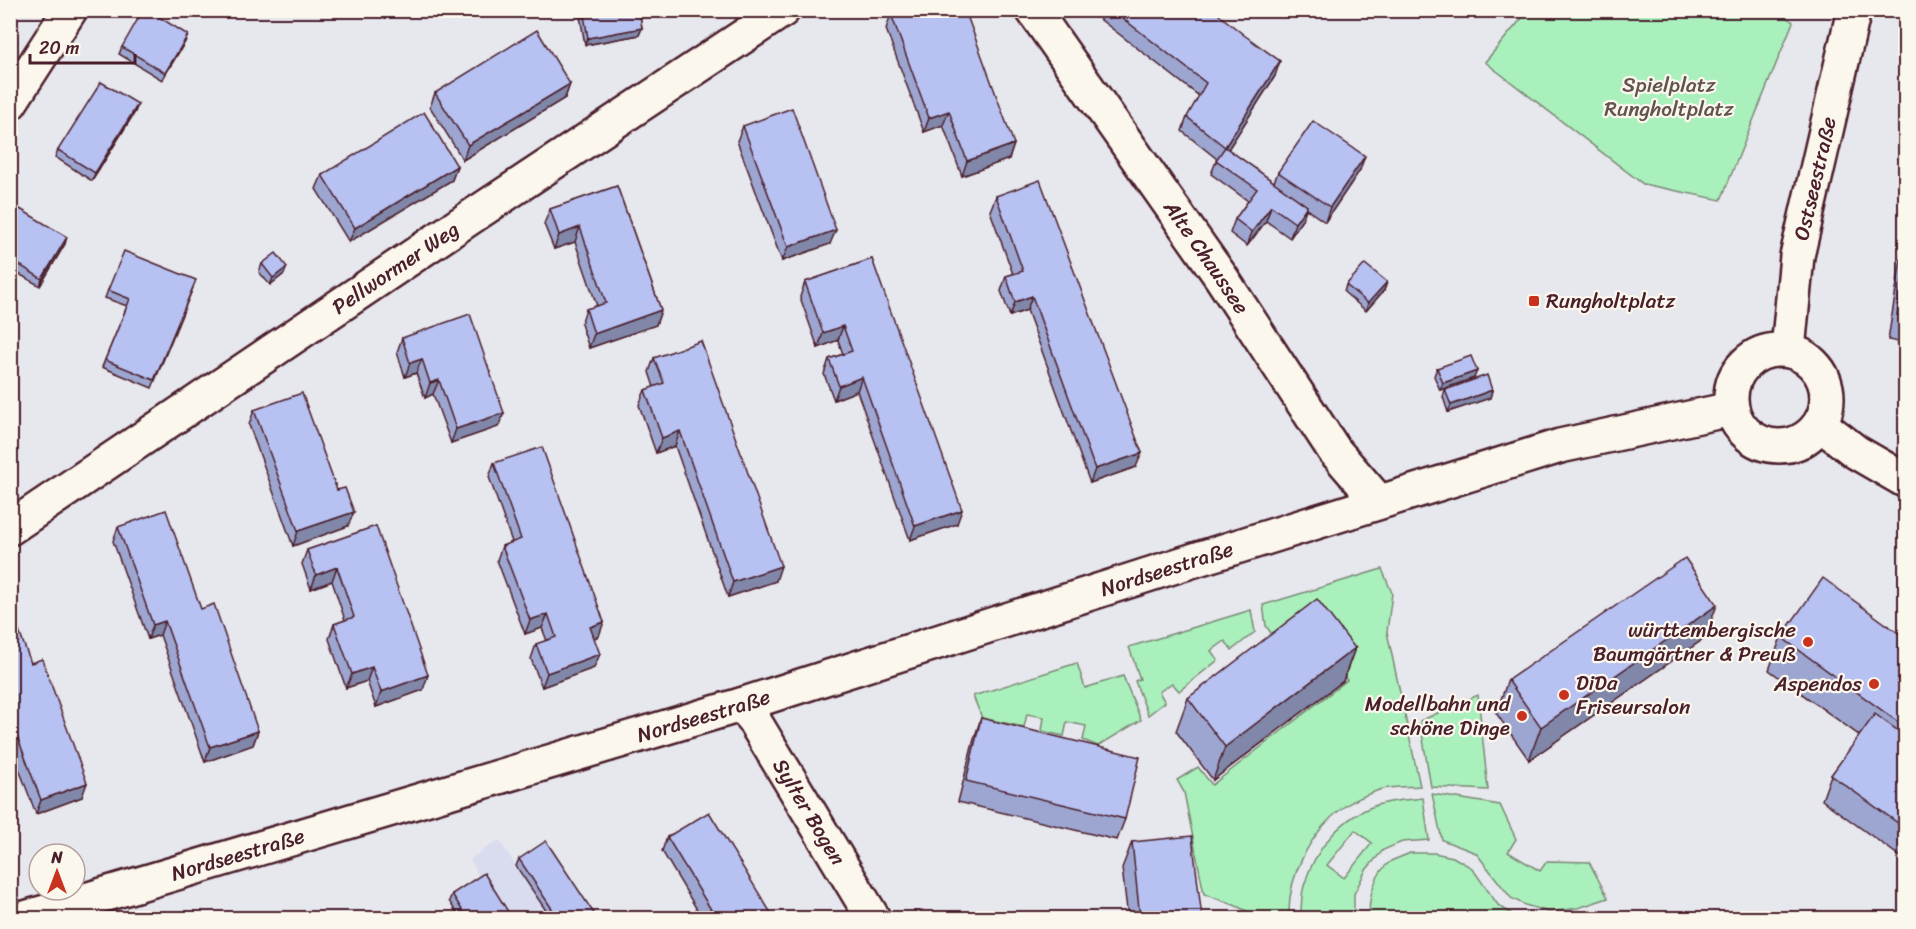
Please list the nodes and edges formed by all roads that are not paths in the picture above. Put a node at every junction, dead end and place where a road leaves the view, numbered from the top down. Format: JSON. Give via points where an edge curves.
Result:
{"nodes":[{"id":1,"x":70,"y":10,"type":"edge"},
{"id":2,"x":783,"y":10,"type":"edge"},
{"id":3,"x":1033,"y":10,"type":"edge"},
{"id":4,"x":1854,"y":10,"type":"edge"},
{"id":5,"x":10,"y":103,"type":"edge"},
{"id":6,"x":1788,"y":350,"type":"junction"},
{"id":7,"x":1731,"y":409,"type":"junction"},
{"id":8,"x":1820,"y":424,"type":"junction"},
{"id":9,"x":1905,"y":481,"type":"edge"},
{"id":10,"x":1379,"y":502,"type":"junction"},
{"id":11,"x":10,"y":528,"type":"edge"},
{"id":12,"x":744,"y":704,"type":"junction"},
{"id":13,"x":25,"y":918,"type":"edge"},
{"id":14,"x":873,"y":918,"type":"edge"}],
"edges":[{"from":1,"to":5,"type":"street"},
{"from":2,"to":11,"type":"street","name":"Pellwormer Weg"},
{"from":3,"to":10,"type":"street","name":"Alte Chaussee","via":[[1221,277],[1334,450]]},
{"from":4,"to":6,"type":"street","name":"Ostseestraße","via":[[1797,256]]},
{"from":6,"to":7,"type":"street","via":[[1769,350],[1751,358],[1738,372],[1731,388]]},
{"from":6,"to":8,"type":"street","via":[[1809,359],[1825,379],[1827,401]]},
{"from":7,"to":8,"type":"street","via":[[1741,429],[1756,441],[1779,446],[1804,440]]},
{"from":7,"to":10,"type":"street","via":[[1560,446]]},
{"from":8,"to":9,"type":"street","via":[[1856,452]]},
{"from":10,"to":12,"type":"street","name":"Nordseestraße"},
{"from":12,"to":13,"type":"street","name":"Nordseestraße"},
{"from":12,"to":14,"type":"street","name":"Sylter Bogen"}]}
